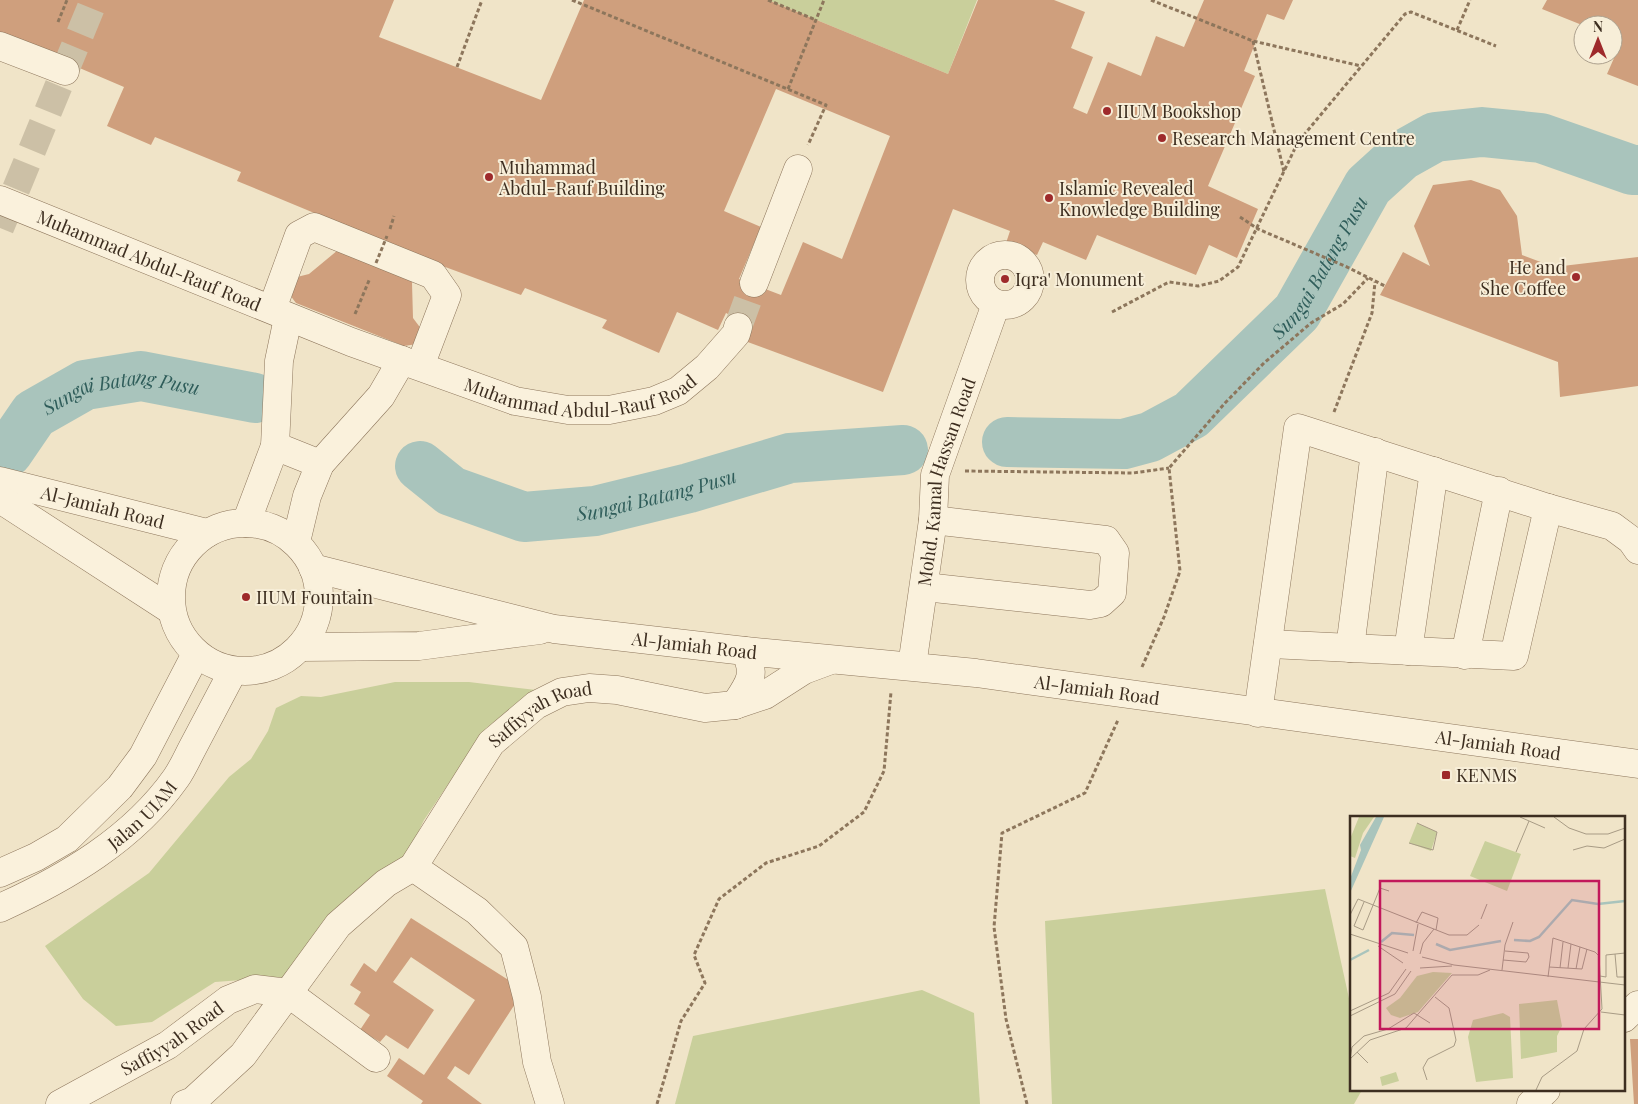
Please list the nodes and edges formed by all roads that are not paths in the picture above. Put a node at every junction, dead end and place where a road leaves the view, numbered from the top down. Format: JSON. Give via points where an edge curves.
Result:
{"nodes":[{"id":1,"x":0,"y":46,"type":"edge"},
{"id":2,"x":65,"y":71,"type":"dead end"},
{"id":3,"x":798,"y":169,"type":"road end"},
{"id":4,"x":5,"y":202,"type":"edge"},
{"id":5,"x":754,"y":283,"type":"tunnel mouth"},
{"id":6,"x":996,"y":304,"type":"dead end"},
{"id":7,"x":280,"y":314,"type":"junction"},
{"id":8,"x":738,"y":327,"type":"tunnel mouth"},
{"id":9,"x":411,"y":363,"type":"junction"},
{"id":10,"x":275,"y":446,"type":"junction"},
{"id":11,"x":1375,"y":452,"type":"junction"},
{"id":12,"x":320,"y":464,"type":"junction"},
{"id":13,"x":1434,"y":471,"type":"junction"},
{"id":14,"x":0,"y":481,"type":"edge"},
{"id":15,"x":1499,"y":491,"type":"junction"},
{"id":16,"x":0,"y":499,"type":"edge"},
{"id":17,"x":1548,"y":508,"type":"junction"},
{"id":18,"x":933,"y":520,"type":"junction"},
{"id":19,"x":246,"y":523,"type":"junction"},
{"id":20,"x":207,"y":533,"type":"junction"},
{"id":21,"x":296,"y":542,"type":"junction"},
{"id":22,"x":1638,"y":550,"type":"edge"},
{"id":23,"x":313,"y":568,"type":"junction"},
{"id":24,"x":924,"y":587,"type":"junction"},
{"id":25,"x":171,"y":610,"type":"junction"},
{"id":26,"x":554,"y":629,"type":"junction"},
{"id":27,"x":1268,"y":644,"type":"junction"},
{"id":28,"x":300,"y":647,"type":"junction"},
{"id":29,"x":1350,"y":648,"type":"junction"},
{"id":30,"x":745,"y":651,"type":"junction"},
{"id":31,"x":1408,"y":652,"type":"junction"},
{"id":32,"x":196,"y":654,"type":"junction"},
{"id":33,"x":1465,"y":655,"type":"junction"},
{"id":34,"x":838,"y":658,"type":"junction"},
{"id":35,"x":903,"y":665,"type":"junction"},
{"id":36,"x":233,"y":671,"type":"junction"},
{"id":37,"x":735,"y":705,"type":"junction"},
{"id":38,"x":1258,"y":713,"type":"junction"},
{"id":39,"x":1638,"y":764,"type":"edge"},
{"id":40,"x":413,"y":867,"type":"junction"},
{"id":41,"x":0,"y":873,"type":"edge"},
{"id":42,"x":0,"y":908,"type":"edge"},
{"id":43,"x":288,"y":993,"type":"junction"},
{"id":44,"x":1638,"y":1005,"type":"edge"},
{"id":45,"x":1626,"y":1016,"type":"edge"},
{"id":46,"x":376,"y":1058,"type":"dead end"},
{"id":47,"x":1544,"y":1092,"type":"edge"},
{"id":48,"x":191,"y":1103,"type":"edge"},
{"id":49,"x":60,"y":1104,"type":"edge"},
{"id":50,"x":550,"y":1104,"type":"edge"},
{"id":51,"x":1531,"y":1104,"type":"edge"}],
"edges":[{"from":1,"to":2,"type":"street"},
{"from":3,"to":5,"type":"street"},
{"from":4,"to":7,"type":"street","name":"Muhammad Abdul-Rauf Road"},
{"from":6,"to":18,"type":"street","name":"Mohd. Kamal Hassan Road","via":[[935,476]]},
{"from":7,"to":9,"type":"street","name":"Muhammad Abdul-Rauf Road"},
{"from":7,"to":9,"type":"street","via":[[299,235],[314,227],[433,275],[447,295]]},
{"from":7,"to":10,"type":"street"},
{"from":8,"to":9,"type":"street","name":"Muhammad Abdul-Rauf Road","via":[[736,334],[707,367],[678,391],[654,401],[609,410],[568,410],[515,401]]},
{"from":9,"to":12,"type":"street"},
{"from":10,"to":12,"type":"street"},
{"from":10,"to":19,"type":"street"},
{"from":11,"to":13,"type":"street"},
{"from":11,"to":27,"type":"street","via":[[1298,428]]},
{"from":11,"to":29,"type":"street"},
{"from":12,"to":21,"type":"street","via":[[307,496]]},
{"from":13,"to":15,"type":"street"},
{"from":13,"to":31,"type":"street"},
{"from":14,"to":20,"type":"street","name":"Al-Jamiah Road"},
{"from":15,"to":17,"type":"street"},
{"from":15,"to":33,"type":"street"},
{"from":16,"to":25,"type":"street","name":"Al-Jamiah Road"},
{"from":17,"to":22,"type":"street","via":[[1612,526],[1631,540]]},
{"from":17,"to":33,"type":"street","via":[[1514,656]]},
{"from":18,"to":24,"type":"street","name":"Mohd. Kamal Hassan Road"},
{"from":18,"to":24,"type":"street","via":[[1106,540],[1115,553],[1116,566],[1112,593],[1101,603],[1090,605]]},
{"from":19,"to":20,"type":"street","via":[[226,525]]},
{"from":19,"to":21,"type":"street","via":[[281,532]]},
{"from":20,"to":25,"type":"street","via":[[190,547],[177,566],[170,588]]},
{"from":21,"to":23,"type":"street"},
{"from":23,"to":26,"type":"street","name":"Al-Jamiah Road"},
{"from":23,"to":28,"type":"street","via":[[319,588],[319,610],[312,630]]},
{"from":24,"to":35,"type":"street","name":"Mohd. Kamal Hassan Road"},
{"from":25,"to":32,"type":"street","via":[[179,634]]},
{"from":26,"to":28,"type":"street","name":"Al-Jamiah Road","via":[[419,646]]},
{"from":26,"to":30,"type":"street","name":"Al-Jamiah Road"},
{"from":27,"to":29,"type":"street"},
{"from":27,"to":38,"type":"street"},
{"from":28,"to":36,"type":"street","via":[[289,657],[263,670]]},
{"from":29,"to":31,"type":"street"},
{"from":30,"to":34,"type":"street","name":"Al-Jamiah Road"},
{"from":30,"to":37,"type":"street","via":[[752,674]]},
{"from":31,"to":33,"type":"street"},
{"from":32,"to":36,"type":"street","via":[[213,665]]},
{"from":32,"to":41,"type":"street","name":"Jalan UIAM","via":[[143,756],[120,787],[67,839]]},
{"from":34,"to":35,"type":"street","name":"Al-Jamiah Road"},
{"from":34,"to":37,"type":"street","name":"Saffiyyah Road","via":[[804,670],[765,695]]},
{"from":35,"to":38,"type":"street","name":"Al-Jamiah Road"},
{"from":36,"to":42,"type":"street","name":"Jalan UIAM","via":[[176,778],[145,813],[110,845],[76,869]]},
{"from":37,"to":40,"type":"street","name":"Saffiyyah Road","via":[[706,708],[617,690],[589,688],[562,692],[536,705],[492,743]]},
{"from":38,"to":39,"type":"street","name":"Al-Jamiah Road"},
{"from":40,"to":43,"type":"street","name":"Saffiyyah Road","via":[[386,883],[338,925]]},
{"from":40,"to":50,"type":"street","via":[[477,911],[514,947],[527,997],[537,1062]]},
{"from":43,"to":46,"type":"street","name":"Saffiyyah Road"},
{"from":43,"to":48,"type":"street","name":"Saffiyyah Road","via":[[243,1054]]},
{"from":43,"to":49,"type":"street","name":"Saffiyyah Road","via":[[256,989],[228,1000],[168,1045]]},
{"from":44,"to":45,"type":"street"},
{"from":47,"to":51,"type":"street"}]}
